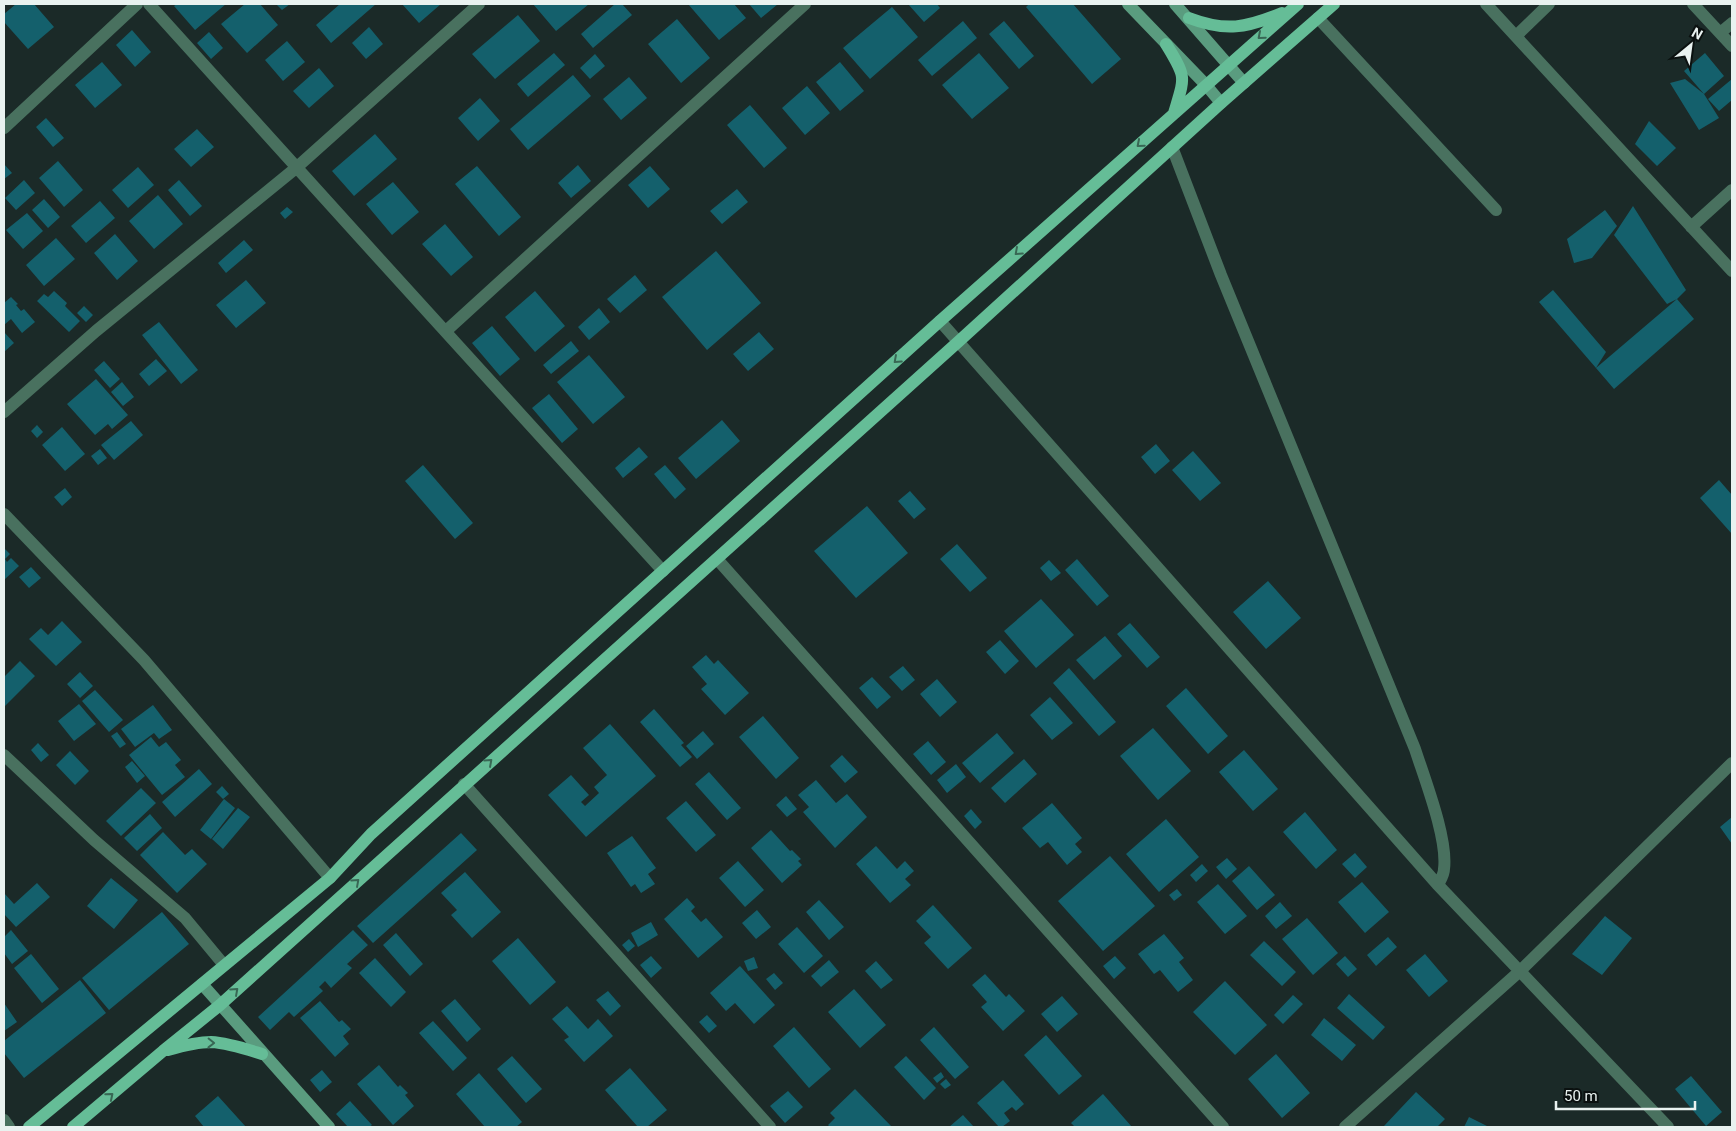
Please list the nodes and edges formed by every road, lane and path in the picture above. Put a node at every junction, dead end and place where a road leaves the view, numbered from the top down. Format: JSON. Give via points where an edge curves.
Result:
{"nodes":[{"id":1,"x":137,"y":4,"type":"edge"},
{"id":2,"x":149,"y":4,"type":"edge"},
{"id":3,"x":479,"y":4,"type":"edge"},
{"id":4,"x":806,"y":4,"type":"edge"},
{"id":5,"x":1128,"y":4,"type":"edge"},
{"id":6,"x":1175,"y":4,"type":"edge"},
{"id":7,"x":1334,"y":4,"type":"edge"},
{"id":8,"x":1486,"y":4,"type":"edge"},
{"id":9,"x":1549,"y":4,"type":"edge"},
{"id":10,"x":1693,"y":4,"type":"edge"},
{"id":11,"x":1296,"y":6,"type":"edge"},
{"id":12,"x":1189,"y":18,"type":"junction"},
{"id":13,"x":1318,"y":18,"type":"junction"},
{"id":14,"x":1732,"y":22,"type":"edge"},
{"id":15,"x":1720,"y":33,"type":"junction"},
{"id":16,"x":1516,"y":36,"type":"junction"},
{"id":17,"x":1166,"y":44,"type":"junction"},
{"id":18,"x":1732,"y":46,"type":"edge"},
{"id":19,"x":1229,"y":64,"type":"junction"},
{"id":20,"x":1244,"y":83,"type":"junction"},
{"id":21,"x":1206,"y":85,"type":"junction"},
{"id":22,"x":1221,"y":102,"type":"junction"},
{"id":23,"x":1174,"y":114,"type":"junction"},
{"id":24,"x":4,"y":128,"type":"edge"},
{"id":25,"x":1172,"y":147,"type":"junction"},
{"id":26,"x":296,"y":168,"type":"junction"},
{"id":27,"x":1732,"y":190,"type":"edge"},
{"id":28,"x":1496,"y":210,"type":"dead end"},
{"id":29,"x":1692,"y":227,"type":"junction"},
{"id":30,"x":1732,"y":271,"type":"edge"},
{"id":31,"x":940,"y":321,"type":"junction"},
{"id":32,"x":446,"y":331,"type":"junction"},
{"id":33,"x":958,"y":342,"type":"junction"},
{"id":34,"x":4,"y":412,"type":"edge"},
{"id":35,"x":4,"y":514,"type":"edge"},
{"id":36,"x":717,"y":559,"type":"junction"},
{"id":37,"x":663,"y":571,"type":"junction"},
{"id":38,"x":4,"y":755,"type":"edge"},
{"id":39,"x":1732,"y":763,"type":"edge"},
{"id":40,"x":464,"y":784,"type":"junction"},
{"id":41,"x":330,"y":878,"type":"junction"},
{"id":42,"x":1437,"y":884,"type":"junction"},
{"id":43,"x":224,"y":965,"type":"junction"},
{"id":44,"x":1520,"y":971,"type":"junction"},
{"id":45,"x":202,"y":984,"type":"junction"},
{"id":46,"x":220,"y":1005,"type":"junction"},
{"id":47,"x":163,"y":1051,"type":"junction"},
{"id":48,"x":262,"y":1054,"type":"junction"},
{"id":49,"x":4,"y":1120,"type":"edge"},
{"id":50,"x":9,"y":1127,"type":"edge"},
{"id":51,"x":29,"y":1127,"type":"edge"},
{"id":52,"x":73,"y":1127,"type":"edge"},
{"id":53,"x":329,"y":1127,"type":"edge"},
{"id":54,"x":770,"y":1127,"type":"edge"},
{"id":55,"x":1223,"y":1127,"type":"edge"},
{"id":56,"x":1345,"y":1127,"type":"edge"},
{"id":57,"x":1668,"y":1127,"type":"edge"}],
"edges":[{"from":1,"to":24,"type":"street"},
{"from":2,"to":26,"type":"street"},
{"from":3,"to":26,"type":"street"},
{"from":4,"to":32,"type":"street"},
{"from":5,"to":17,"type":"street"},
{"from":6,"to":12,"type":"street"},
{"from":7,"to":13,"type":"main road"},
{"from":8,"to":16,"type":"street"},
{"from":9,"to":16,"type":"street"},
{"from":10,"to":15,"type":"street"},
{"from":11,"to":12,"type":"main road","via":[[1245,27],[1223,27]]},
{"from":11,"to":19,"type":"main road","one_way":true},
{"from":12,"to":19,"type":"street"},
{"from":13,"to":20,"type":"main road"},
{"from":13,"to":28,"type":"street"},
{"from":14,"to":15,"type":"street"},
{"from":15,"to":18,"type":"street"},
{"from":16,"to":29,"type":"street"},
{"from":17,"to":21,"type":"street"},
{"from":17,"to":23,"type":"main road","via":[[1183,76]]},
{"from":19,"to":20,"type":"street"},
{"from":19,"to":21,"type":"main road"},
{"from":20,"to":22,"type":"main road"},
{"from":21,"to":22,"type":"street"},
{"from":21,"to":23,"type":"main road"},
{"from":22,"to":25,"type":"main road"},
{"from":23,"to":31,"type":"main road","one_way":true},
{"from":25,"to":33,"type":"main road"},
{"from":25,"to":42,"type":"street","via":[[1221,275],[1416,749],[1445,853],[1444,871]]},
{"from":26,"to":32,"type":"street"},
{"from":26,"to":34,"type":"street","via":[[96,331]]},
{"from":27,"to":29,"type":"street"},
{"from":29,"to":30,"type":"street"},
{"from":31,"to":33,"type":"street"},
{"from":31,"to":37,"type":"main road","one_way":true},
{"from":32,"to":37,"type":"street"},
{"from":33,"to":36,"type":"main road"},
{"from":33,"to":42,"type":"street"},
{"from":35,"to":41,"type":"street","via":[[144,660]]},
{"from":40,"to":36,"type":"main road","one_way":true},
{"from":36,"to":55,"type":"street"},
{"from":37,"to":41,"type":"main road","via":[[370,834]]},
{"from":38,"to":43,"type":"street","via":[[94,840],[185,918]]},
{"from":39,"to":44,"type":"street"},
{"from":46,"to":40,"type":"main road","one_way":true},
{"from":40,"to":54,"type":"street"},
{"from":41,"to":43,"type":"main road"},
{"from":42,"to":44,"type":"street"},
{"from":43,"to":45,"type":"main road"},
{"from":44,"to":56,"type":"street"},
{"from":44,"to":57,"type":"street"},
{"from":45,"to":46,"type":"street"},
{"from":45,"to":51,"type":"main road"},
{"from":46,"to":47,"type":"main road"},
{"from":46,"to":48,"type":"street"},
{"from":47,"to":48,"type":"main road","one_way":true,"via":[[211,1042]]},
{"from":52,"to":47,"type":"main road","one_way":true},
{"from":48,"to":53,"type":"street"},
{"from":49,"to":50,"type":"street"}]}
